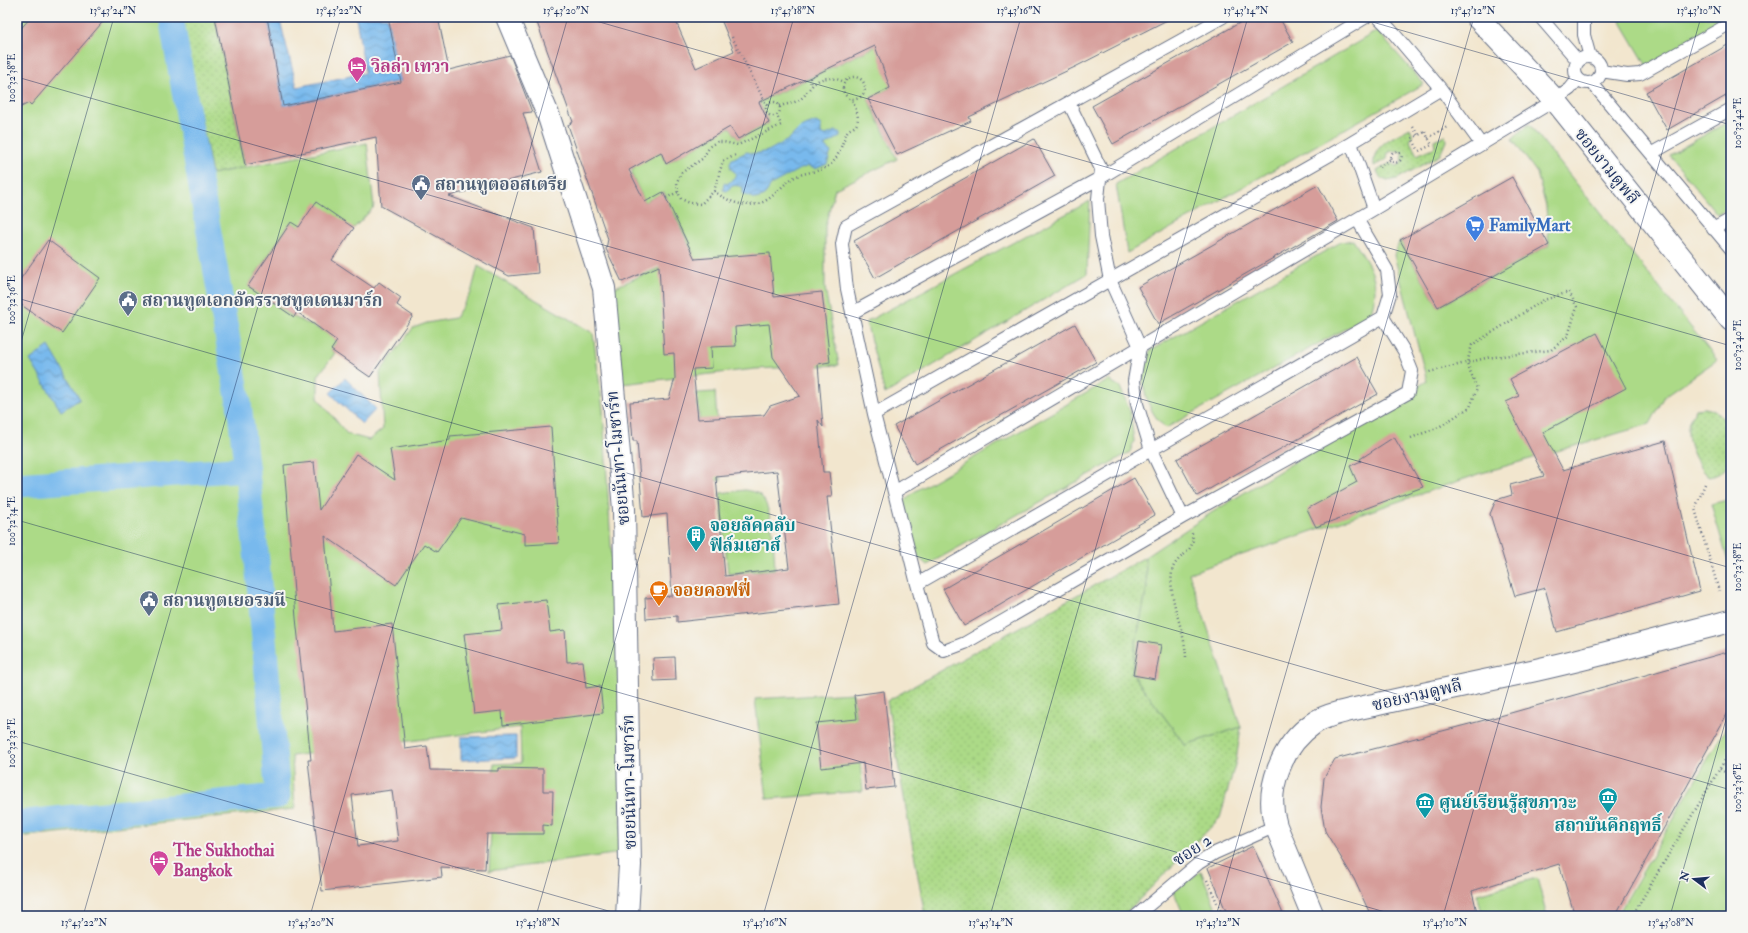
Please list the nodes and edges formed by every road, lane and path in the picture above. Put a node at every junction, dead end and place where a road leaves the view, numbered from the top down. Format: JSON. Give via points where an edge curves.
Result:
{"nodes":[{"id":1,"x":507,"y":17,"type":"edge"},
{"id":2,"x":1223,"y":17,"type":"edge"},
{"id":3,"x":1366,"y":17,"type":"edge"},
{"id":4,"x":1378,"y":17,"type":"edge"},
{"id":5,"x":1477,"y":17,"type":"edge"},
{"id":6,"x":1540,"y":17,"type":"edge"},
{"id":7,"x":1584,"y":17,"type":"edge"},
{"id":8,"x":1731,"y":22,"type":"edge"},
{"id":9,"x":732,"y":36,"type":"dead end"},
{"id":10,"x":1590,"y":57,"type":"junction"},
{"id":11,"x":1578,"y":61,"type":"junction"},
{"id":12,"x":1601,"y":71,"type":"junction"},
{"id":13,"x":810,"y":78,"type":"dead end"},
{"id":14,"x":1578,"y":79,"type":"junction"},
{"id":15,"x":845,"y":82,"type":"junction"},
{"id":16,"x":1592,"y":83,"type":"junction"},
{"id":17,"x":811,"y":86,"type":"junction"},
{"id":18,"x":1441,"y":89,"type":"junction"},
{"id":19,"x":852,"y":99,"type":"junction"},
{"id":20,"x":1554,"y":100,"type":"junction"},
{"id":21,"x":1069,"y":103,"type":"junction"},
{"id":22,"x":767,"y":106,"type":"junction"},
{"id":23,"x":779,"y":106,"type":"junction"},
{"id":24,"x":1731,"y":108,"type":"edge"},
{"id":25,"x":777,"y":115,"type":"junction"},
{"id":26,"x":1444,"y":123,"type":"dead end"},
{"id":27,"x":1449,"y":134,"type":"dead end"},
{"id":28,"x":1351,"y":143,"type":"junction"},
{"id":29,"x":1481,"y":144,"type":"junction"},
{"id":30,"x":1419,"y":151,"type":"joint"},
{"id":31,"x":1652,"y":153,"type":"junction"},
{"id":32,"x":736,"y":155,"type":"dead end"},
{"id":33,"x":1399,"y":161,"type":"joint"},
{"id":34,"x":1100,"y":178,"type":"junction"},
{"id":35,"x":714,"y":191,"type":"junction"},
{"id":36,"x":678,"y":192,"type":"junction"},
{"id":37,"x":666,"y":198,"type":"dead end"},
{"id":38,"x":1374,"y":209,"type":"junction"},
{"id":39,"x":1357,"y":219,"type":"junction"},
{"id":40,"x":1731,"y":219,"type":"edge"},
{"id":41,"x":1713,"y":229,"type":"junction"},
{"id":42,"x":1731,"y":249,"type":"edge"},
{"id":43,"x":1110,"y":280,"type":"junction"},
{"id":44,"x":852,"y":313,"type":"junction"},
{"id":45,"x":1383,"y":317,"type":"junction"},
{"id":46,"x":1731,"y":320,"type":"edge"},
{"id":47,"x":1140,"y":347,"type":"junction"},
{"id":48,"x":1467,"y":363,"type":"junction"},
{"id":49,"x":1411,"y":376,"type":"junction"},
{"id":50,"x":874,"y":414,"type":"junction"},
{"id":51,"x":1411,"y":438,"type":"dead end"},
{"id":52,"x":1151,"y":450,"type":"junction"},
{"id":53,"x":1705,"y":484,"type":"dead end"},
{"id":54,"x":894,"y":492,"type":"junction"},
{"id":55,"x":1183,"y":517,"type":"junction"},
{"id":56,"x":917,"y":584,"type":"junction"},
{"id":57,"x":1719,"y":591,"type":"dead end"},
{"id":58,"x":1731,"y":621,"type":"edge"},
{"id":59,"x":1186,"y":657,"type":"dead end"},
{"id":60,"x":1731,"y":750,"type":"edge"},
{"id":61,"x":1720,"y":769,"type":"junction"},
{"id":62,"x":1731,"y":776,"type":"edge"},
{"id":63,"x":1276,"y":826,"type":"junction"},
{"id":64,"x":1199,"y":863,"type":"junction"},
{"id":65,"x":627,"y":916,"type":"edge"},
{"id":66,"x":1136,"y":916,"type":"edge"},
{"id":67,"x":1223,"y":916,"type":"edge"},
{"id":68,"x":1313,"y":916,"type":"edge"},
{"id":69,"x":1632,"y":916,"type":"edge"}],
"edges":[{"from":1,"to":65,"type":"street","name":"ซอยนันทา-โมซาร์ท","via":[[549,117],[604,288],[624,516],[630,865]]},
{"from":2,"to":21,"type":"lane"},
{"from":3,"to":34,"type":"lane"},
{"from":4,"to":18,"type":"lane"},
{"from":5,"to":20,"type":"street","name":"ซอยงามดูพลี"},
{"from":6,"to":11,"type":"lane"},
{"from":7,"to":10,"type":"lane","via":[[1584,35]]},
{"from":8,"to":12,"type":"lane","via":[[1640,74],[1626,75]]},
{"from":9,"to":22,"type":"path"},
{"from":10,"to":11,"type":"lane"},
{"from":10,"to":12,"type":"lane","via":[[1597,61]]},
{"from":11,"to":14,"type":"lane","via":[[1574,69]]},
{"from":12,"to":16,"type":"lane"},
{"from":13,"to":17,"type":"path"},
{"from":14,"to":16,"type":"lane","via":[[1583,83]]},
{"from":14,"to":20,"type":"lane","via":[[1570,89]]},
{"from":15,"to":17,"type":"path","via":[[829,77],[822,78]]},
{"from":15,"to":19,"type":"path","via":[[844,93]]},
{"from":15,"to":19,"type":"path","via":[[855,77],[864,83],[864,94],[859,99]]},
{"from":16,"to":31,"type":"lane"},
{"from":17,"to":23,"type":"path","via":[[798,100]]},
{"from":18,"to":28,"type":"lane"},
{"from":18,"to":29,"type":"lane"},
{"from":19,"to":35,"type":"path","via":[[857,111],[857,123],[848,130],[831,164],[818,171],[806,172],[792,178],[765,201],[752,205],[722,198]]},
{"from":20,"to":29,"type":"lane"},
{"from":20,"to":46,"type":"street","name":"ซอยงามดูพลี"},
{"from":21,"to":34,"type":"lane","via":[[1101,169]]},
{"from":21,"to":44,"type":"lane","via":[[846,226],[842,244]]},
{"from":22,"to":23,"type":"path","via":[[772,102]]},
{"from":22,"to":25,"type":"path","via":[[768,114]]},
{"from":23,"to":25,"type":"path","via":[[780,111]]},
{"from":24,"to":31,"type":"lane"},
{"from":25,"to":36,"type":"path","via":[[781,125],[738,144],[717,142],[711,145],[702,159],[681,173],[677,182]]},
{"from":26,"to":27,"type":"path"},
{"from":28,"to":38,"type":"lane"},
{"from":28,"to":43,"type":"lane"},
{"from":29,"to":38,"type":"lane"},
{"from":30,"to":30,"type":"path","via":[[1432,145],[1425,132],[1412,138]]},
{"from":31,"to":41,"type":"lane"},
{"from":32,"to":35,"type":"path","via":[[724,161]]},
{"from":33,"to":33,"type":"path","via":[[1391,159],[1391,154],[1400,154]]},
{"from":34,"to":43,"type":"lane","via":[[1098,198],[1101,236]]},
{"from":34,"to":44,"type":"lane"},
{"from":35,"to":36,"type":"path","via":[[701,204],[681,200]]},
{"from":36,"to":37,"type":"path"},
{"from":38,"to":39,"type":"lane"},
{"from":39,"to":45,"type":"lane","via":[[1387,270],[1390,294]]},
{"from":39,"to":47,"type":"lane"},
{"from":40,"to":41,"type":"lane"},
{"from":41,"to":42,"type":"lane"},
{"from":43,"to":47,"type":"lane"},
{"from":43,"to":50,"type":"lane"},
{"from":44,"to":50,"type":"lane"},
{"from":45,"to":49,"type":"lane","via":[[1404,351],[1412,370]]},
{"from":45,"to":52,"type":"lane"},
{"from":47,"to":52,"type":"lane","via":[[1134,381],[1137,404]]},
{"from":47,"to":54,"type":"lane"},
{"from":48,"to":48,"type":"path","via":[[1550,350],[1568,336],[1577,307],[1569,292],[1544,300],[1472,345]]},
{"from":48,"to":49,"type":"path"},
{"from":48,"to":51,"type":"path","via":[[1477,389],[1470,407],[1440,427]]},
{"from":49,"to":55,"type":"lane","via":[[1408,393]]},
{"from":50,"to":54,"type":"lane"},
{"from":52,"to":55,"type":"lane"},
{"from":52,"to":56,"type":"lane"},
{"from":53,"to":57,"type":"path","via":[[1695,509]]},
{"from":54,"to":56,"type":"lane"},
{"from":55,"to":56,"type":"lane","via":[[965,643],[944,650],[933,643]]},
{"from":55,"to":59,"type":"path","via":[[1190,527],[1193,539],[1189,551],[1175,563],[1172,572],[1174,600],[1186,640]]},
{"from":58,"to":63,"type":"street","name":"ซอยงามดูพลี","via":[[1524,672],[1344,712],[1315,722],[1298,736],[1281,762],[1274,782],[1272,814]]},
{"from":60,"to":61,"type":"path"},
{"from":61,"to":62,"type":"path"},
{"from":61,"to":69,"type":"path"},
{"from":63,"to":64,"type":"lane","name":"ซอย 2","via":[[1215,853]]},
{"from":63,"to":68,"type":"street","name":"ซอยงามดูพลี"},
{"from":64,"to":66,"type":"lane","name":"ซอย 2"},
{"from":64,"to":67,"type":"path"}]}
